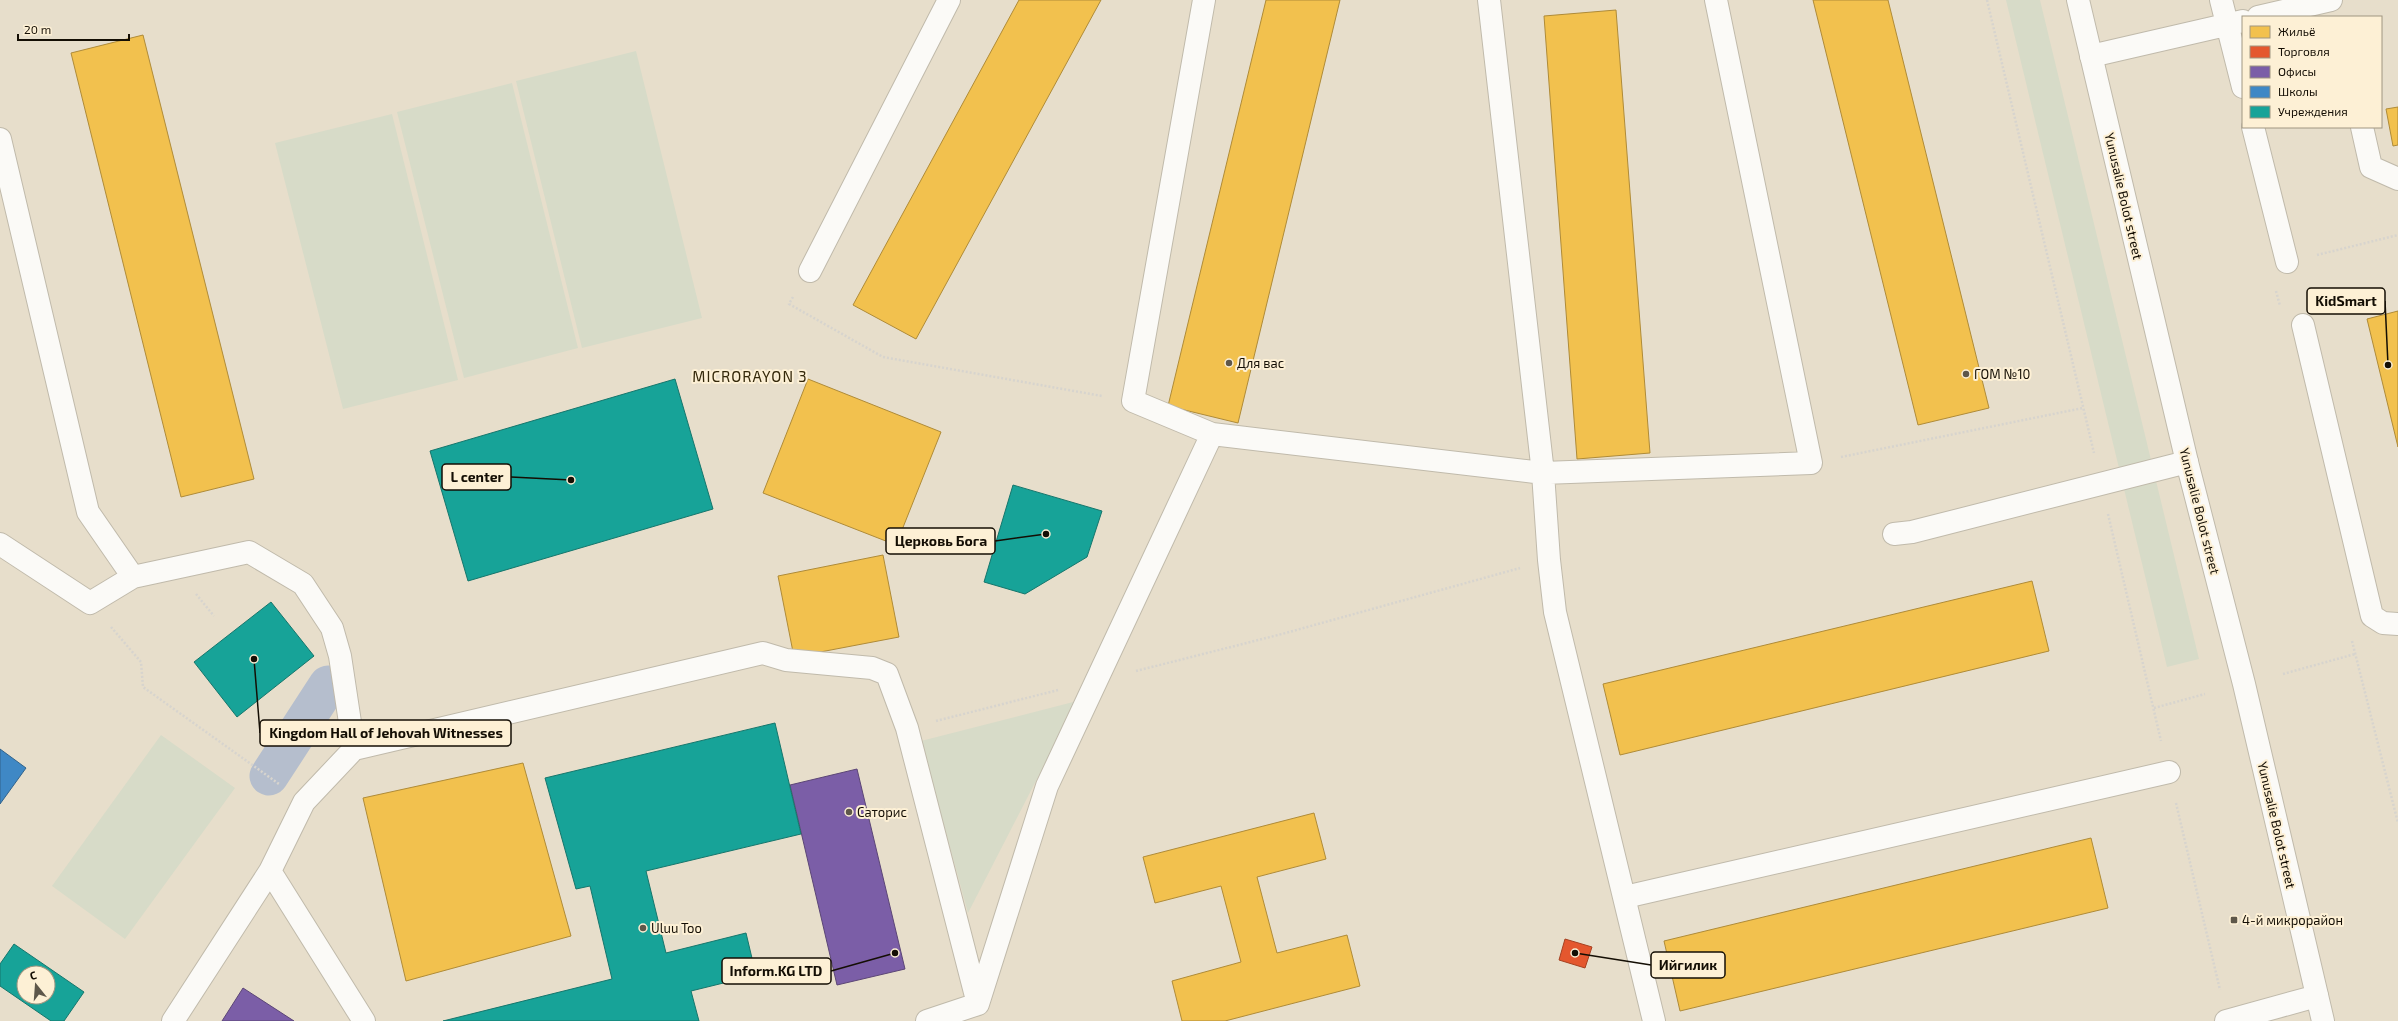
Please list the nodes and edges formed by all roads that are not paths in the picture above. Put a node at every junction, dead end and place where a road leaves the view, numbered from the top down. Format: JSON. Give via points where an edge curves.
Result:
{"nodes":[{"id":1,"x":949,"y":0,"type":"edge"},
{"id":2,"x":1204,"y":0,"type":"edge"},
{"id":3,"x":1489,"y":0,"type":"edge"},
{"id":4,"x":1716,"y":0,"type":"edge"},
{"id":5,"x":2078,"y":0,"type":"edge"},
{"id":6,"x":2221,"y":0,"type":"edge"},
{"id":7,"x":2331,"y":0,"type":"edge"},
{"id":8,"x":2335,"y":0,"type":"edge"},
{"id":9,"x":2262,"y":16,"type":"edge"},
{"id":10,"x":2338,"y":16,"type":"edge"},
{"id":11,"x":2235,"y":22,"type":"edge"},
{"id":12,"x":2091,"y":56,"type":"junction"},
{"id":13,"x":2242,"y":79,"type":"edge"},
{"id":14,"x":2253,"y":128,"type":"edge"},
{"id":15,"x":2362,"y":128,"type":"edge"},
{"id":16,"x":0,"y":139,"type":"edge"},
{"id":17,"x":2398,"y":179,"type":"edge"},
{"id":18,"x":2287,"y":262,"type":"road end"},
{"id":19,"x":810,"y":271,"type":"road end"},
{"id":20,"x":2303,"y":325,"type":"dead end"},
{"id":21,"x":1212,"y":434,"type":"junction"},
{"id":22,"x":2187,"y":462,"type":"junction"},
{"id":23,"x":1543,"y":473,"type":"junction"},
{"id":24,"x":1894,"y":534,"type":"dead end"},
{"id":25,"x":0,"y":544,"type":"edge"},
{"id":26,"x":133,"y":577,"type":"junction"},
{"id":27,"x":2398,"y":624,"type":"edge"},
{"id":28,"x":354,"y":749,"type":"junction"},
{"id":29,"x":2168,"y":772,"type":"dead end"},
{"id":30,"x":270,"y":870,"type":"junction"},
{"id":31,"x":1625,"y":897,"type":"junction"},
{"id":32,"x":2317,"y":996,"type":"junction"},
{"id":33,"x":978,"y":1004,"type":"junction"},
{"id":34,"x":173,"y":1021,"type":"edge"},
{"id":35,"x":364,"y":1021,"type":"edge"},
{"id":36,"x":927,"y":1021,"type":"edge"},
{"id":37,"x":1654,"y":1021,"type":"edge"},
{"id":38,"x":2226,"y":1021,"type":"edge"},
{"id":39,"x":2323,"y":1021,"type":"edge"}],
"edges":[{"from":1,"to":19,"type":"main road"},
{"from":2,"to":21,"type":"main road","via":[[1133,401]]},
{"from":3,"to":23,"type":"main road"},
{"from":4,"to":23,"type":"main road","via":[[1811,463]]},
{"from":5,"to":12,"type":"main road","name":"Yunusalie Bolot street"},
{"from":6,"to":11,"type":"main road"},
{"from":7,"to":9,"type":"main road"},
{"from":8,"to":10,"type":"main road"},
{"from":11,"to":12,"type":"main road"},
{"from":11,"to":13,"type":"main road"},
{"from":12,"to":22,"type":"main road","name":"Yunusalie Bolot street"},
{"from":14,"to":18,"type":"main road"},
{"from":15,"to":17,"type":"main road","via":[[2371,167]]},
{"from":16,"to":26,"type":"main road","via":[[88,512]]},
{"from":20,"to":27,"type":"main road","via":[[2372,616],[2383,623]]},
{"from":21,"to":23,"type":"main road"},
{"from":21,"to":33,"type":"main road","via":[[1047,786]]},
{"from":22,"to":24,"type":"main road","via":[[1912,532]]},
{"from":22,"to":32,"type":"main road","name":"Yunusalie Bolot street","via":[[2244,684]]},
{"from":23,"to":31,"type":"main road","via":[[1555,612]]},
{"from":25,"to":26,"type":"main road","via":[[90,602]]},
{"from":26,"to":28,"type":"main road","via":[[249,552],[303,584],[332,628],[340,656]]},
{"from":28,"to":30,"type":"main road","via":[[304,802]]},
{"from":28,"to":33,"type":"main road","via":[[763,652],[786,660],[872,668],[887,674],[907,728]]},
{"from":29,"to":31,"type":"main road"},
{"from":30,"to":34,"type":"main road"},
{"from":30,"to":35,"type":"main road"},
{"from":31,"to":37,"type":"main road"},
{"from":32,"to":38,"type":"main road"},
{"from":32,"to":39,"type":"main road","name":"Yunusalie Bolot street"},
{"from":33,"to":36,"type":"main road"}]}
